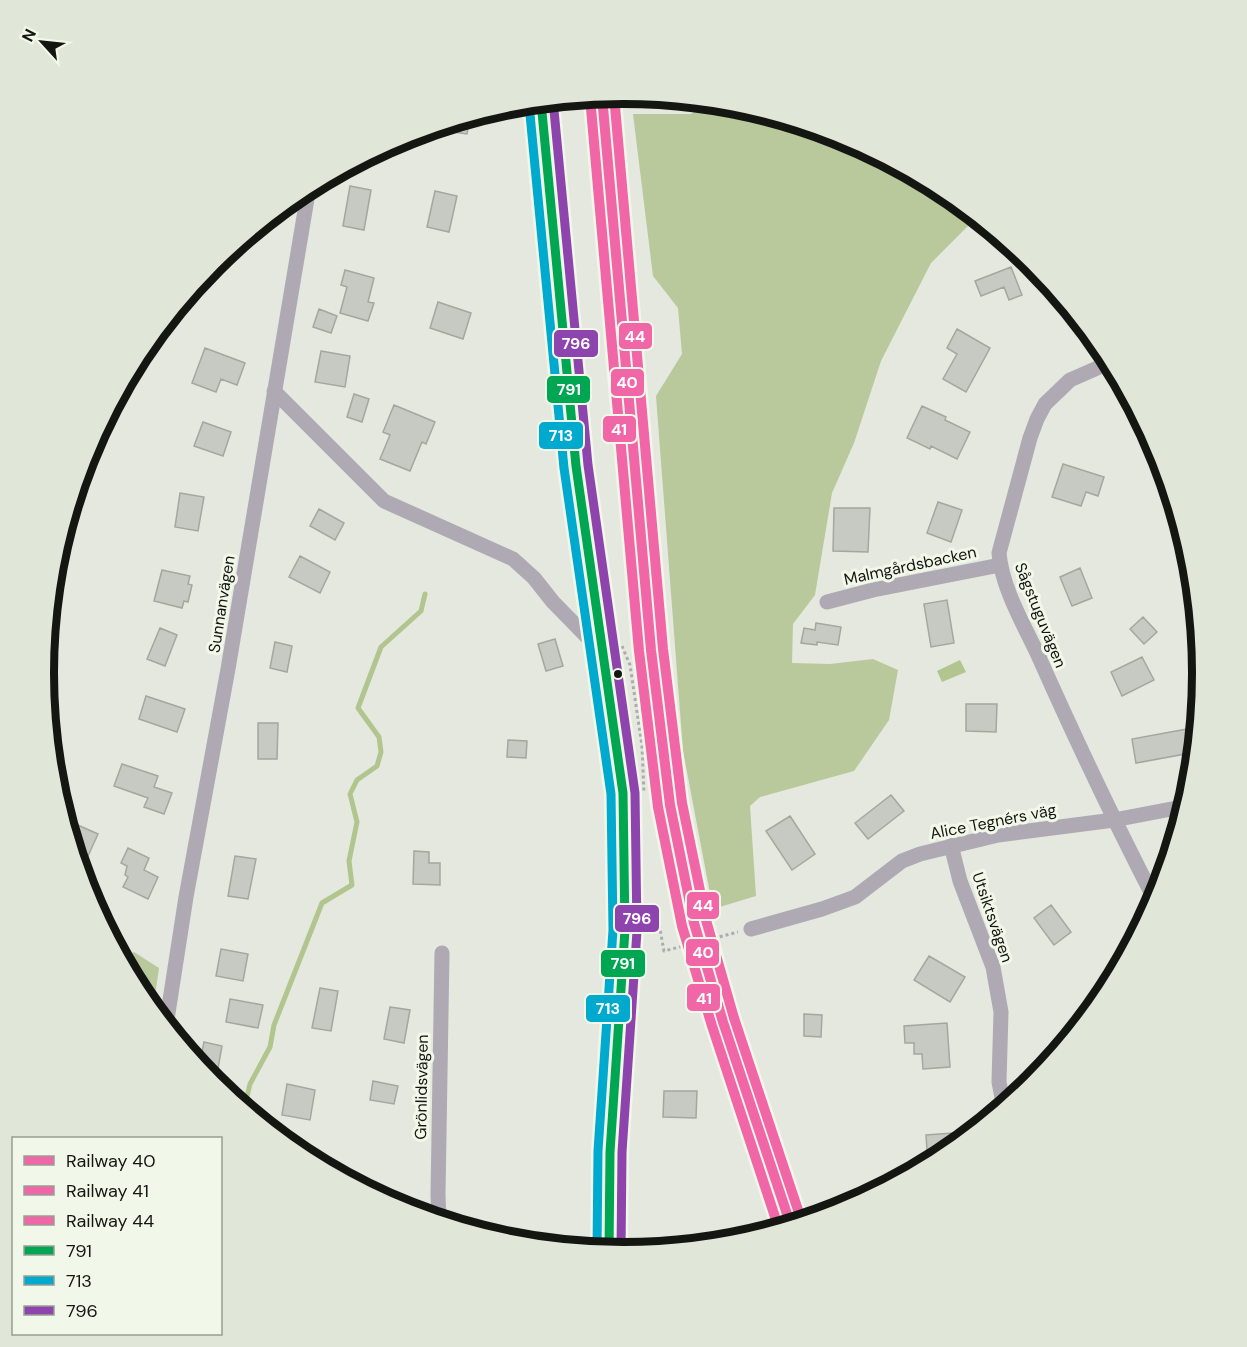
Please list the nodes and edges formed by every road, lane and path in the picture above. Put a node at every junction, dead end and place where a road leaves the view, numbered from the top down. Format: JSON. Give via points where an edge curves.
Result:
{"nodes":[{"id":1,"x":542,"y":110,"type":"edge"},
{"id":2,"x":307,"y":200,"type":"edge"},
{"id":3,"x":1102,"y":366,"type":"edge"},
{"id":4,"x":274,"y":391,"type":"junction"},
{"id":5,"x":1000,"y":565,"type":"junction"},
{"id":6,"x":827,"y":602,"type":"dead end"},
{"id":7,"x":602,"y":651,"type":"junction"},
{"id":8,"x":1177,"y":808,"type":"edge"},
{"id":9,"x":1113,"y":820,"type":"junction"},
{"id":10,"x":951,"y":845,"type":"junction"},
{"id":11,"x":1150,"y":891,"type":"edge"},
{"id":12,"x":654,"y":924,"type":"dead end"},
{"id":13,"x":751,"y":930,"type":"joint"},
{"id":14,"x":442,"y":953,"type":"dead end"},
{"id":15,"x":168,"y":1014,"type":"edge"},
{"id":16,"x":1002,"y":1099,"type":"edge"},
{"id":17,"x":439,"y":1212,"type":"edge"},
{"id":18,"x":609,"y":1243,"type":"edge"}],
"edges":[{"from":1,"to":7,"type":"main road","via":[[576,466]]},
{"from":2,"to":4,"type":"street","name":"Sunnanvägen"},
{"from":3,"to":5,"type":"street","name":"Sågstuguvägen","via":[[1070,380],[1045,404],[1037,419],[1004,530]]},
{"from":4,"to":7,"type":"street","via":[[384,501],[513,559]]},
{"from":4,"to":15,"type":"street","name":"Sunnanvägen"},
{"from":5,"to":6,"type":"street","name":"Malmgårdsbacken"},
{"from":5,"to":9,"type":"street","name":"Sågstuguvägen"},
{"from":7,"to":18,"type":"main road","via":[[620,763],[625,930],[610,1152]]},
{"from":8,"to":9,"type":"street","name":"Alice Tegnérs väg"},
{"from":9,"to":10,"type":"street","name":"Alice Tegnérs väg","via":[[1052,826]]},
{"from":9,"to":11,"type":"street","name":"Sågstuguvägen"},
{"from":10,"to":13,"type":"street","name":"Alice Tegnérs väg","via":[[902,861],[855,897]]},
{"from":10,"to":16,"type":"street","name":"Utsiktsvägen","via":[[960,881],[993,967],[1001,1012],[999,1082]]},
{"from":12,"to":13,"type":"path","via":[[659,924],[664,951]]},
{"from":14,"to":17,"type":"street","name":"Grönlidsvägen"}]}
